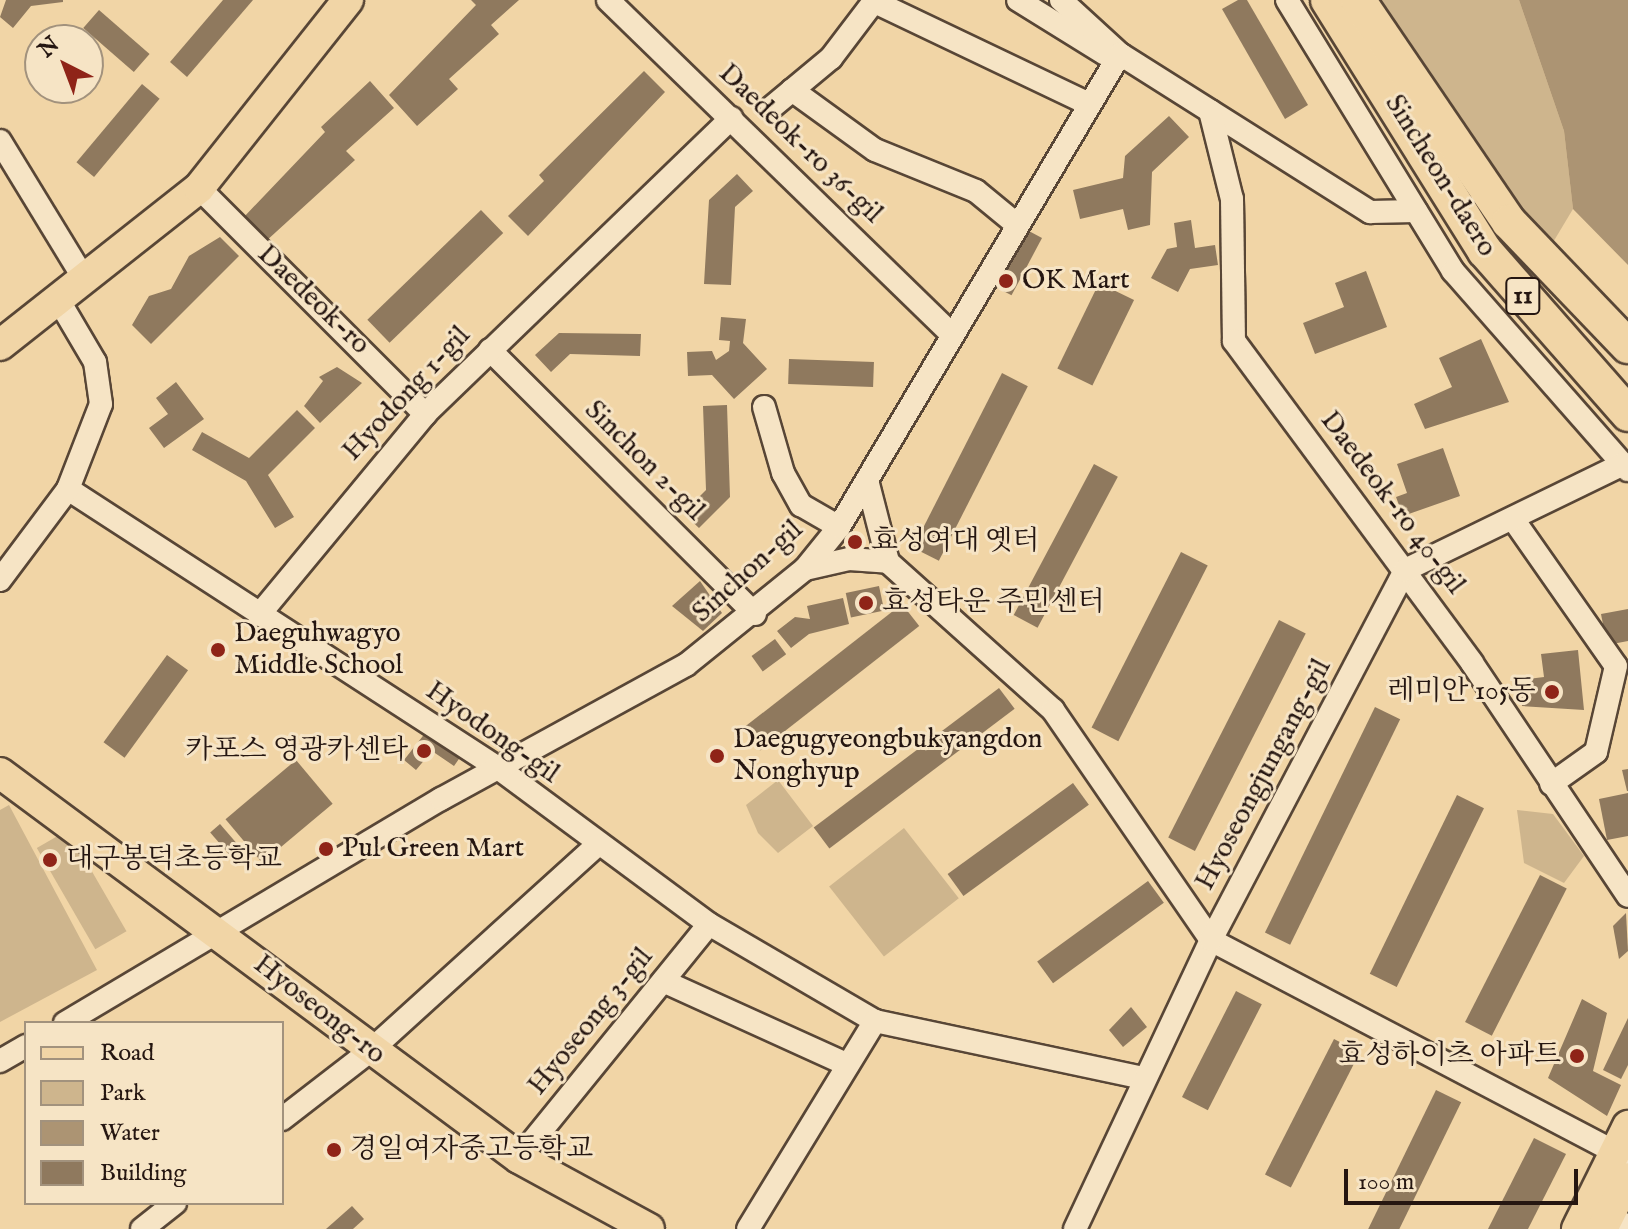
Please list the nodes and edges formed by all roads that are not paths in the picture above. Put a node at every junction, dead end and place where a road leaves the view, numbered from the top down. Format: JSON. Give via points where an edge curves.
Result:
{"nodes":[{"id":1,"x":348,"y":0,"type":"edge"},
{"id":2,"x":608,"y":0,"type":"edge"},
{"id":3,"x":1018,"y":0,"type":"edge"},
{"id":4,"x":1061,"y":0,"type":"edge"},
{"id":5,"x":1287,"y":0,"type":"edge"},
{"id":6,"x":875,"y":1,"type":"edge"},
{"id":7,"x":1333,"y":2,"type":"edge"},
{"id":8,"x":1118,"y":57,"type":"junction"},
{"id":9,"x":792,"y":90,"type":"junction"},
{"id":10,"x":1089,"y":104,"type":"junction"},
{"id":11,"x":772,"y":107,"type":"dead end"},
{"id":12,"x":1210,"y":111,"type":"junction"},
{"id":13,"x":731,"y":118,"type":"junction"},
{"id":14,"x":0,"y":141,"type":"edge"},
{"id":15,"x":1435,"y":166,"type":"junction"},
{"id":16,"x":199,"y":188,"type":"junction"},
{"id":17,"x":1416,"y":211,"type":"junction"},
{"id":18,"x":1509,"y":222,"type":"junction"},
{"id":19,"x":1016,"y":224,"type":"junction"},
{"id":20,"x":1485,"y":251,"type":"junction"},
{"id":21,"x":85,"y":280,"type":"junction"},
{"id":22,"x":59,"y":301,"type":"junction"},
{"id":23,"x":949,"y":332,"type":"junction"},
{"id":24,"x":3,"y":335,"type":"edge"},
{"id":25,"x":1628,"y":346,"type":"edge"},
{"id":26,"x":490,"y":350,"type":"junction"},
{"id":27,"x":1628,"y":369,"type":"edge"},
{"id":28,"x":1628,"y":390,"type":"edge"},
{"id":29,"x":764,"y":407,"type":"dead end"},
{"id":30,"x":425,"y":414,"type":"junction"},
{"id":31,"x":1628,"y":414,"type":"edge"},
{"id":32,"x":1626,"y":467,"type":"edge"},
{"id":33,"x":867,"y":480,"type":"junction"},
{"id":34,"x":68,"y":489,"type":"junction"},
{"id":35,"x":1513,"y":519,"type":"junction"},
{"id":36,"x":879,"y":525,"type":"junction"},
{"id":37,"x":839,"y":527,"type":"junction"},
{"id":38,"x":849,"y":559,"type":"junction"},
{"id":39,"x":888,"y":562,"type":"junction"},
{"id":40,"x":805,"y":569,"type":"junction"},
{"id":41,"x":1405,"y":570,"type":"junction"},
{"id":42,"x":0,"y":580,"type":"edge"},
{"id":43,"x":755,"y":614,"type":"junction"},
{"id":44,"x":259,"y":615,"type":"junction"},
{"id":45,"x":498,"y":768,"type":"junction"},
{"id":46,"x":0,"y":773,"type":"edge"},
{"id":47,"x":1551,"y":784,"type":"junction"},
{"id":48,"x":595,"y":847,"type":"junction"},
{"id":49,"x":1624,"y":884,"type":"edge"},
{"id":50,"x":709,"y":924,"type":"junction"},
{"id":51,"x":218,"y":932,"type":"junction"},
{"id":52,"x":1211,"y":940,"type":"junction"},
{"id":53,"x":663,"y":981,"type":"junction"},
{"id":54,"x":68,"y":1021,"type":"edge"},
{"id":55,"x":875,"y":1021,"type":"junction"},
{"id":56,"x":24,"y":1047,"type":"edge"},
{"id":57,"x":370,"y":1051,"type":"junction"},
{"id":58,"x":0,"y":1061,"type":"edge"},
{"id":59,"x":848,"y":1065,"type":"junction"},
{"id":60,"x":1143,"y":1078,"type":"junction"},
{"id":61,"x":284,"y":1117,"type":"edge"},
{"id":62,"x":1625,"y":1154,"type":"edge"},
{"id":63,"x":519,"y":1158,"type":"junction"},
{"id":64,"x":172,"y":1205,"type":"edge"},
{"id":65,"x":1613,"y":1224,"type":"edge"},
{"id":66,"x":142,"y":1229,"type":"edge"},
{"id":67,"x":649,"y":1229,"type":"edge"},
{"id":68,"x":748,"y":1229,"type":"edge"},
{"id":69,"x":1075,"y":1229,"type":"edge"},
{"id":70,"x":1577,"y":1229,"type":"edge"}],
"edges":[{"from":1,"to":16,"type":"main road"},
{"from":2,"to":13,"type":"street","name":"Daedeok-ro 36-gil"},
{"from":3,"to":8,"type":"street"},
{"from":4,"to":8,"type":"street"},
{"from":5,"to":17,"type":"street"},
{"from":6,"to":9,"type":"street","via":[[831,58]]},
{"from":6,"to":10,"type":"street"},
{"from":7,"to":15,"type":"highway","name":"Sincheon-daero","number":"11"},
{"from":7,"to":18,"type":"highway","name":"Sincheon-daero"},
{"from":7,"to":20,"type":"highway","via":[[1384,115]]},
{"from":8,"to":10,"type":"street","name":"Sinchon-gil"},
{"from":8,"to":12,"type":"street"},
{"from":9,"to":11,"type":"street"},
{"from":9,"to":19,"type":"street","via":[[875,150],[976,191]]},
{"from":10,"to":19,"type":"street","name":"Sinchon-gil"},
{"from":12,"to":17,"type":"street","via":[[1370,212]]},
{"from":12,"to":41,"type":"street","name":"Daedeok-ro 40-gil","via":[[1232,199],[1234,341]]},
{"from":13,"to":23,"type":"street","name":"Daedeok-ro 36-gil"},
{"from":13,"to":26,"type":"street","name":"Hyodong 1-gil","via":[[612,226]]},
{"from":14,"to":21,"type":"street"},
{"from":15,"to":20,"type":"highway","name":"Sincheon-daero","number":"11"},
{"from":15,"to":28,"type":"highway"},
{"from":16,"to":21,"type":"main road"},
{"from":16,"to":30,"type":"street","name":"Daedeok-ro"},
{"from":17,"to":32,"type":"street","via":[[1453,271]]},
{"from":18,"to":25,"type":"highway","name":"Sincheon-daero"},
{"from":18,"to":27,"type":"highway"},
{"from":19,"to":23,"type":"street","name":"Sinchon-gil"},
{"from":20,"to":31,"type":"highway","name":"Sincheon-daero","number":"11"},
{"from":21,"to":22,"type":"main road"},
{"from":22,"to":24,"type":"main road"},
{"from":22,"to":34,"type":"street","via":[[95,362],[101,404]]},
{"from":23,"to":33,"type":"street","name":"Sinchon-gil"},
{"from":26,"to":30,"type":"street","name":"Hyodong 1-gil"},
{"from":26,"to":43,"type":"street","name":"Sinchon 2-gil"},
{"from":29,"to":37,"type":"street","via":[[783,473],[801,505]]},
{"from":30,"to":44,"type":"street","name":"Hyodong 1-gil"},
{"from":32,"to":35,"type":"street"},
{"from":33,"to":36,"type":"street"},
{"from":33,"to":37,"type":"street","name":"Sinchon-gil"},
{"from":34,"to":42,"type":"street"},
{"from":34,"to":44,"type":"street","name":"Hyodong-gil"},
{"from":35,"to":41,"type":"street"},
{"from":35,"to":47,"type":"street","via":[[1616,666],[1596,752]]},
{"from":36,"to":37,"type":"street","via":[[865,517]]},
{"from":36,"to":39,"type":"street"},
{"from":37,"to":38,"type":"street","via":[[839,549]]},
{"from":37,"to":40,"type":"street","name":"Sinchon-gil"},
{"from":38,"to":39,"type":"street"},
{"from":38,"to":40,"type":"street"},
{"from":39,"to":52,"type":"street","via":[[1053,710]]},
{"from":40,"to":43,"type":"street","name":"Sinchon-gil"},
{"from":41,"to":47,"type":"street","name":"Daedeok-ro 40-gil"},
{"from":41,"to":52,"type":"street","name":"Hyoseongjungang-gil"},
{"from":43,"to":45,"type":"street","name":"Sinchon-gil","via":[[686,665]]},
{"from":44,"to":45,"type":"street","name":"Hyodong-gil"},
{"from":45,"to":48,"type":"street","name":"Hyodong-gil"},
{"from":45,"to":51,"type":"street","name":"Sinchon-gil"},
{"from":46,"to":51,"type":"main road","name":"Hyoseong-ro"},
{"from":47,"to":49,"type":"street","name":"Daedeok-ro 40-gil"},
{"from":48,"to":50,"type":"street","name":"Hyodong-gil"},
{"from":48,"to":57,"type":"street"},
{"from":50,"to":53,"type":"street","name":"Hyoseong 3-gil"},
{"from":50,"to":55,"type":"street","name":"Hyodong-gil"},
{"from":51,"to":54,"type":"street","name":"Sinchon-gil"},
{"from":51,"to":57,"type":"main road","name":"Hyoseong-ro"},
{"from":52,"to":60,"type":"street","name":"Hyoseongjungang-gil"},
{"from":52,"to":62,"type":"street"},
{"from":53,"to":59,"type":"street"},
{"from":53,"to":63,"type":"street","name":"Hyoseong 3-gil"},
{"from":55,"to":59,"type":"street"},
{"from":55,"to":60,"type":"street","name":"Hyodong-gil"},
{"from":56,"to":58,"type":"street"},
{"from":57,"to":61,"type":"street"},
{"from":57,"to":63,"type":"main road","name":"Hyoseong-ro"},
{"from":59,"to":68,"type":"street"},
{"from":60,"to":69,"type":"street","name":"Hyoseongjungang-gil"},
{"from":62,"to":65,"type":"main road"},
{"from":62,"to":70,"type":"main road"},
{"from":63,"to":67,"type":"main road","name":"Hyoseong-ro"},
{"from":64,"to":66,"type":"street"}]}
